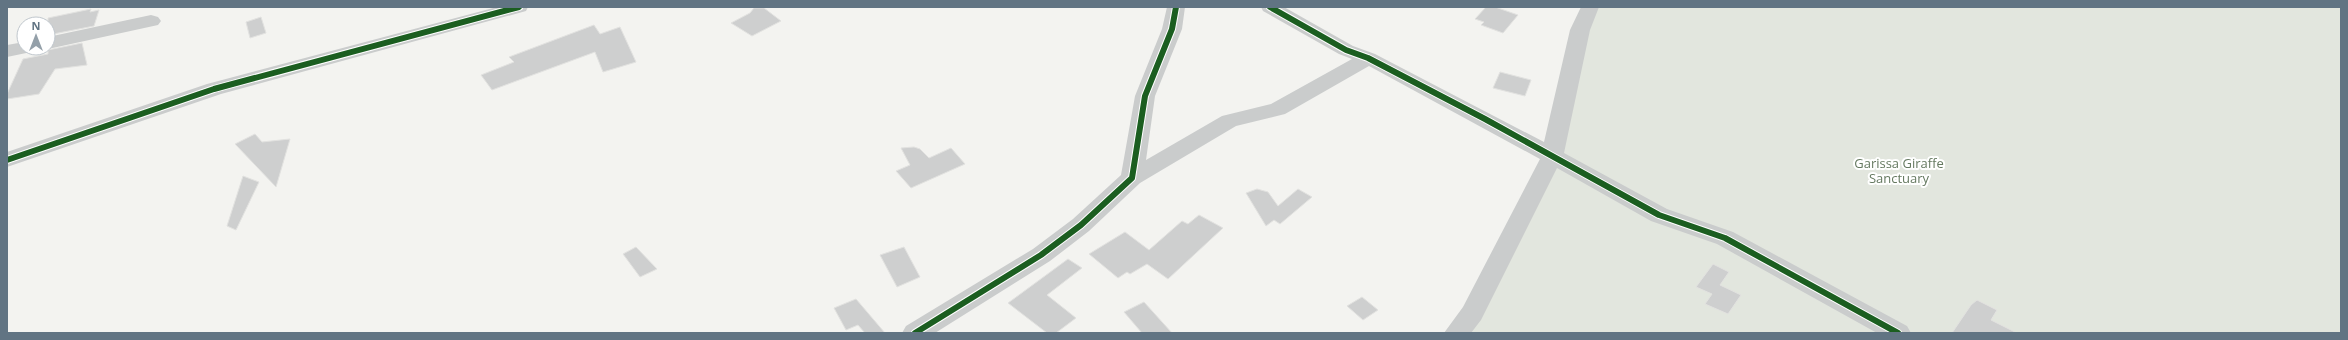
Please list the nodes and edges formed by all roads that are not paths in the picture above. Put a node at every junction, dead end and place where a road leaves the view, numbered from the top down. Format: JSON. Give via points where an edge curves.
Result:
{"nodes":[{"id":1,"x":519,"y":7,"type":"edge"},
{"id":2,"x":1176,"y":7,"type":"edge"},
{"id":3,"x":1270,"y":7,"type":"edge"},
{"id":4,"x":1590,"y":7,"type":"edge"},
{"id":5,"x":150,"y":21,"type":"dead end"},
{"id":6,"x":56,"y":41,"type":"edge"},
{"id":7,"x":1368,"y":58,"type":"junction"},
{"id":8,"x":1552,"y":156,"type":"junction"},
{"id":9,"x":7,"y":160,"type":"edge"},
{"id":10,"x":1132,"y":178,"type":"junction"},
{"id":11,"x":915,"y":333,"type":"edge"},
{"id":12,"x":1457,"y":333,"type":"edge"},
{"id":13,"x":1898,"y":333,"type":"edge"}],
"edges":[{"from":1,"to":9,"type":"street","via":[[214,89]]},
{"from":2,"to":10,"type":"street","via":[[1172,29],[1145,96]]},
{"from":3,"to":7,"type":"street","via":[[1346,50]]},
{"from":4,"to":8,"type":"street","via":[[1580,30]]},
{"from":5,"to":6,"type":"street"},
{"from":7,"to":8,"type":"street"},
{"from":7,"to":10,"type":"street","via":[[1278,109],[1229,121]]},
{"from":8,"to":12,"type":"street","via":[[1472,313]]},
{"from":8,"to":13,"type":"street","via":[[1659,215],[1725,238]]},
{"from":10,"to":11,"type":"street","via":[[1120,186],[1081,225],[989,289]]}]}
